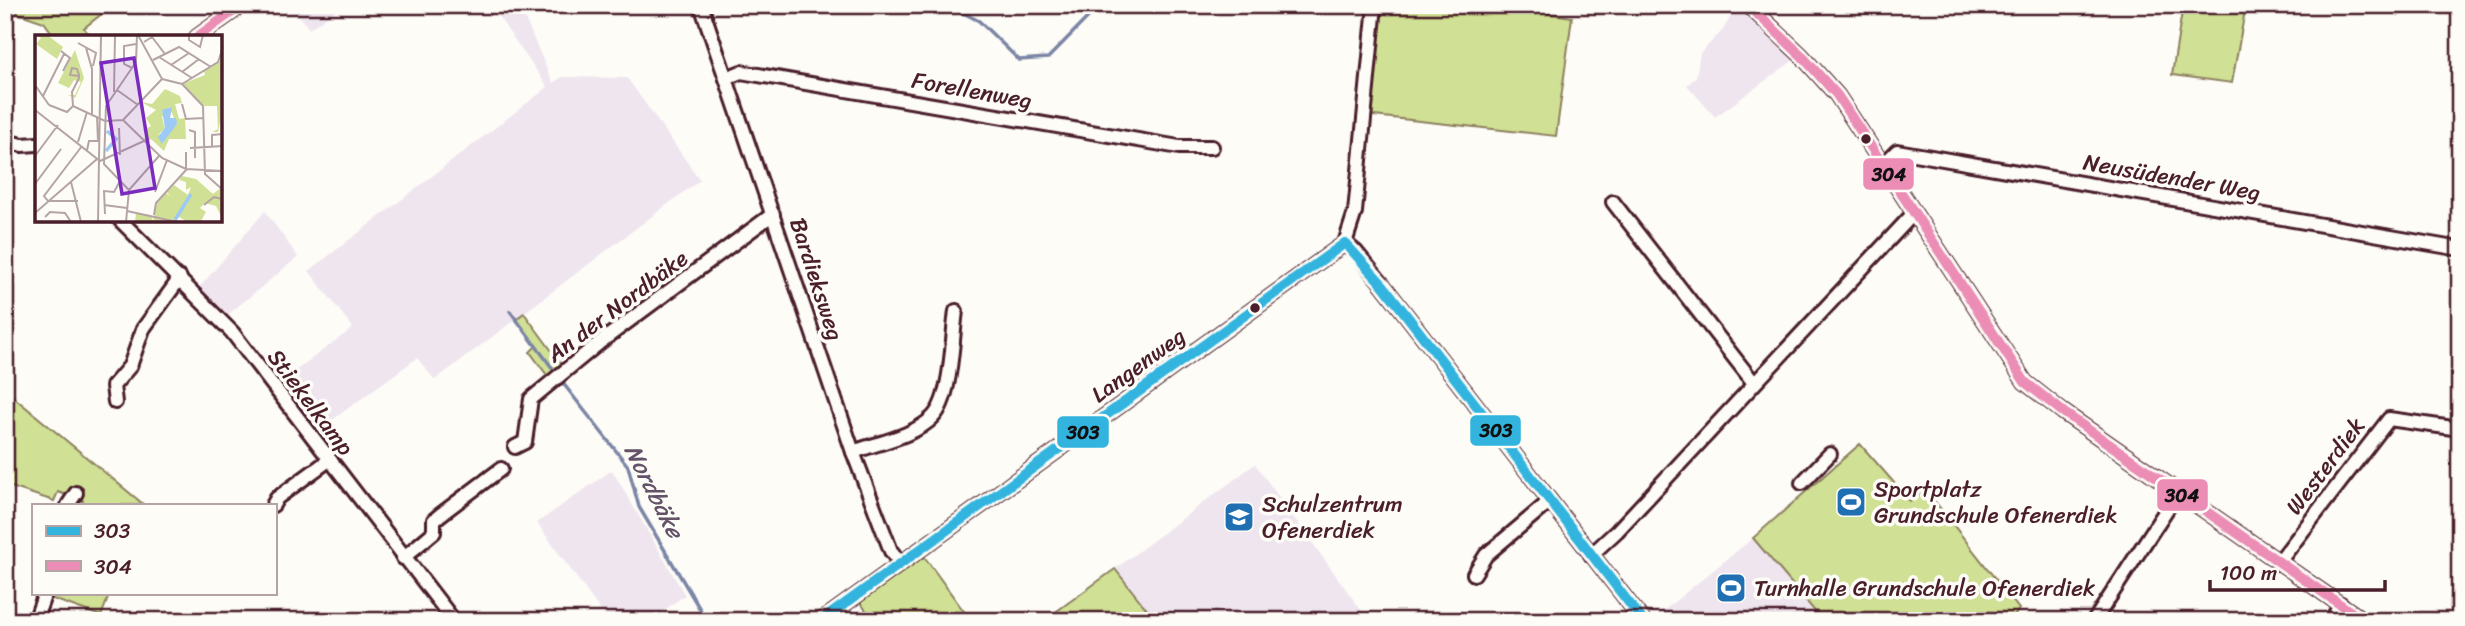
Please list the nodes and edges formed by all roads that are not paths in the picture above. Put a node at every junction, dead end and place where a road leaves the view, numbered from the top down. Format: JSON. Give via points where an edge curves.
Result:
{"nodes":[{"id":1,"x":242,"y":5,"type":"edge"},
{"id":2,"x":701,"y":5,"type":"edge"},
{"id":3,"x":1376,"y":5,"type":"edge"},
{"id":4,"x":1748,"y":5,"type":"edge"},
{"id":5,"x":200,"y":35,"type":"edge"},
{"id":6,"x":726,"y":78,"type":"junction"},
{"id":7,"x":5,"y":141,"type":"edge"},
{"id":8,"x":35,"y":144,"type":"edge"},
{"id":9,"x":1212,"y":147,"type":"dead end"},
{"id":10,"x":1882,"y":165,"type":"junction"},
{"id":11,"x":1613,"y":202,"type":"dead end"},
{"id":12,"x":1914,"y":213,"type":"junction"},
{"id":13,"x":773,"y":214,"type":"junction"},
{"id":14,"x":122,"y":222,"type":"edge"},
{"id":15,"x":1345,"y":243,"type":"junction"},
{"id":16,"x":2460,"y":249,"type":"edge"},
{"id":17,"x":180,"y":278,"type":"junction"},
{"id":18,"x":956,"y":311,"type":"dead end"},
{"id":19,"x":1754,"y":383,"type":"junction"},
{"id":20,"x":115,"y":402,"type":"dead end"},
{"id":21,"x":2460,"y":429,"type":"edge"},
{"id":22,"x":515,"y":447,"type":"dead end"},
{"id":23,"x":853,"y":452,"type":"junction"},
{"id":24,"x":1830,"y":454,"type":"dead end"},
{"id":25,"x":329,"y":460,"type":"junction"},
{"id":26,"x":500,"y":469,"type":"dead end"},
{"id":27,"x":1802,"y":483,"type":"dead end"},
{"id":28,"x":2178,"y":492,"type":"junction"},
{"id":29,"x":76,"y":493,"type":"dead end"},
{"id":30,"x":1550,"y":500,"type":"junction"},
{"id":31,"x":69,"y":504,"type":"edge"},
{"id":32,"x":274,"y":504,"type":"edge"},
{"id":33,"x":1591,"y":555,"type":"junction"},
{"id":34,"x":403,"y":558,"type":"junction"},
{"id":35,"x":900,"y":563,"type":"junction"},
{"id":36,"x":2278,"y":563,"type":"junction"},
{"id":37,"x":1474,"y":575,"type":"dead end"},
{"id":38,"x":45,"y":594,"type":"edge"},
{"id":39,"x":2341,"y":604,"type":"junction"},
{"id":40,"x":35,"y":621,"type":"edge"},
{"id":41,"x":454,"y":621,"type":"edge"},
{"id":42,"x":821,"y":621,"type":"edge"},
{"id":43,"x":1643,"y":621,"type":"edge"},
{"id":44,"x":2094,"y":621,"type":"edge"},
{"id":45,"x":2331,"y":621,"type":"edge"},
{"id":46,"x":2364,"y":621,"type":"edge"}],
"edges":[{"from":1,"to":5,"type":"street"},
{"from":2,"to":6,"type":"street","name":"Bardieksweg"},
{"from":3,"to":15,"type":"street","via":[[1354,212]]},
{"from":4,"to":10,"type":"street","via":[[1837,95]]},
{"from":6,"to":9,"type":"street","name":"Forellenweg","via":[[741,72],[1179,147]]},
{"from":6,"to":13,"type":"street","name":"Bardieksweg"},
{"from":7,"to":8,"type":"street"},
{"from":10,"to":12,"type":"street"},
{"from":10,"to":16,"type":"street","name":"Neusüdender Weg","via":[[1897,151]]},
{"from":11,"to":19,"type":"street"},
{"from":12,"to":19,"type":"street"},
{"from":12,"to":28,"type":"street","via":[[2025,382]]},
{"from":13,"to":22,"type":"street","name":"An der Nordbäke","via":[[598,343],[531,399],[525,442]]},
{"from":13,"to":23,"type":"street","name":"Bardieksweg"},
{"from":14,"to":17,"type":"street","name":"Stiekelkamp"},
{"from":15,"to":30,"type":"street","via":[[1383,285]]},
{"from":15,"to":35,"type":"street","name":"Langenweg"},
{"from":17,"to":20,"type":"street","via":[[143,329],[130,366],[113,386]]},
{"from":17,"to":25,"type":"street","name":"Stiekelkamp","via":[[232,332]]},
{"from":18,"to":23,"type":"street","via":[[945,395],[933,417]]},
{"from":19,"to":33,"type":"street"},
{"from":21,"to":36,"type":"street","name":"Westerdiek","via":[[2389,419]]},
{"from":23,"to":35,"type":"street","name":"Bardieksweg","via":[[891,551]]},
{"from":24,"to":27,"type":"street"},
{"from":25,"to":32,"type":"street"},
{"from":25,"to":34,"type":"street","name":"Stiekelkamp"},
{"from":26,"to":34,"type":"street","via":[[439,515],[434,532]]},
{"from":28,"to":36,"type":"street"},
{"from":28,"to":44,"type":"street"},
{"from":29,"to":31,"type":"street"},
{"from":30,"to":33,"type":"street"},
{"from":30,"to":37,"type":"street","via":[[1486,555]]},
{"from":33,"to":43,"type":"street"},
{"from":34,"to":41,"type":"street","name":"Stiekelkamp"},
{"from":35,"to":42,"type":"street","name":"Langenweg"},
{"from":36,"to":39,"type":"street"},
{"from":38,"to":40,"type":"street"},
{"from":39,"to":45,"type":"street"},
{"from":39,"to":46,"type":"street"}]}
